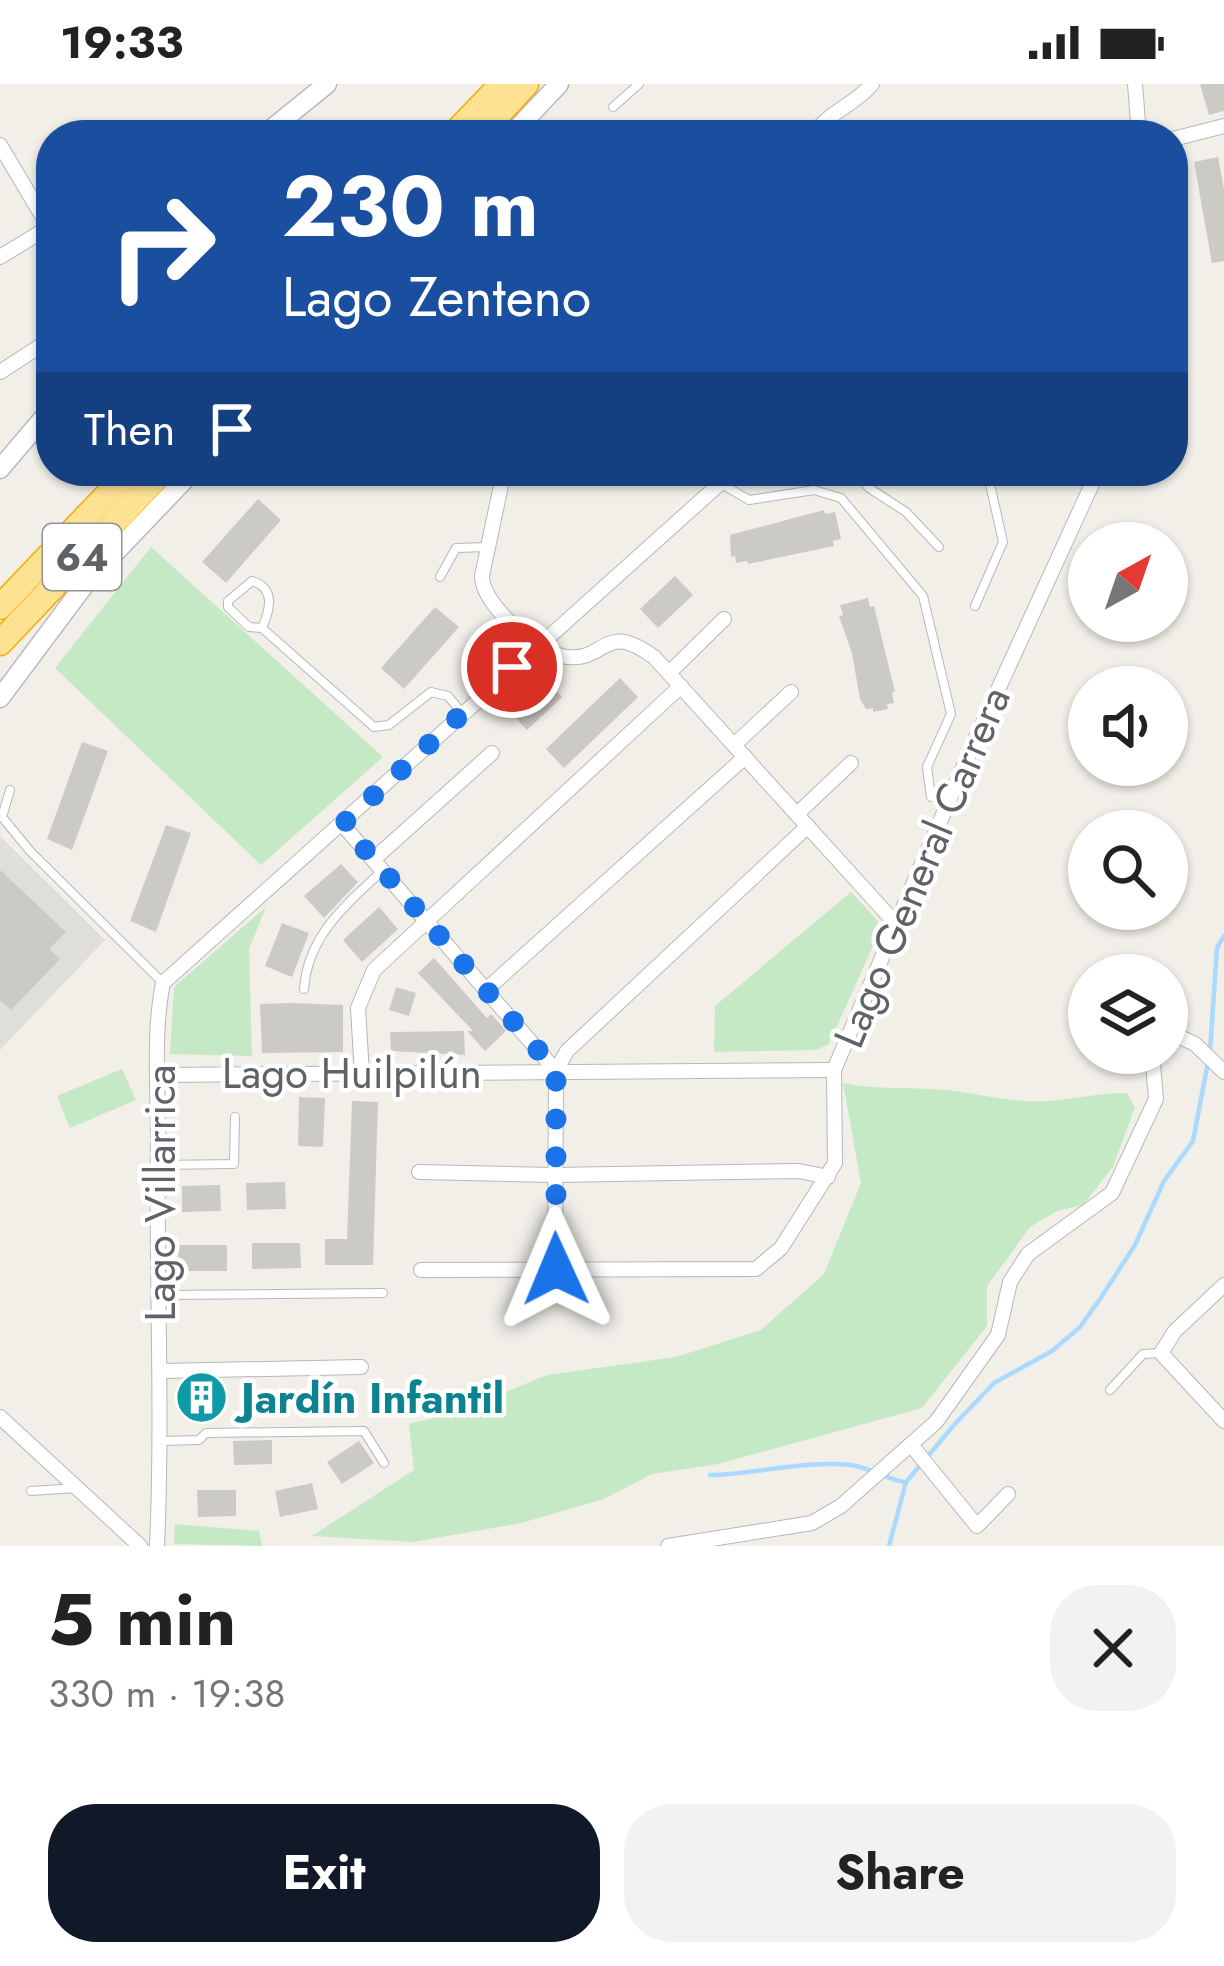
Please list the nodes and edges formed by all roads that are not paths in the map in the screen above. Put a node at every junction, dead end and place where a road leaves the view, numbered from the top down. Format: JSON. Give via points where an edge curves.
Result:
{"nodes":[{"id":1,"x":327,"y":84,"type":"edge"},
{"id":2,"x":502,"y":84,"type":"edge"},
{"id":3,"x":526,"y":84,"type":"edge"},
{"id":4,"x":559,"y":84,"type":"edge"},
{"id":5,"x":639,"y":84,"type":"edge"},
{"id":6,"x":872,"y":84,"type":"edge"},
{"id":7,"x":1135,"y":84,"type":"edge"},
{"id":8,"x":613,"y":107,"type":"dead end"},
{"id":9,"x":283,"y":120,"type":"edge"},
{"id":10,"x":467,"y":120,"type":"edge"},
{"id":11,"x":493,"y":120,"type":"edge"},
{"id":12,"x":525,"y":120,"type":"edge"},
{"id":13,"x":824,"y":120,"type":"edge"},
{"id":14,"x":1138,"y":120,"type":"edge"},
{"id":15,"x":1224,"y":126,"type":"edge"},
{"id":16,"x":1188,"y":136,"type":"edge"},
{"id":17,"x":0,"y":146,"type":"edge"},
{"id":18,"x":36,"y":206,"type":"edge"},
{"id":19,"x":36,"y":237,"type":"edge"},
{"id":20,"x":0,"y":257,"type":"edge"},
{"id":21,"x":36,"y":349,"type":"edge"},
{"id":22,"x":0,"y":372,"type":"edge"},
{"id":23,"x":36,"y":427,"type":"edge"},
{"id":24,"x":0,"y":469,"type":"edge"},
{"id":25,"x":116,"y":486,"type":"edge"},
{"id":26,"x":149,"y":486,"type":"edge"},
{"id":27,"x":179,"y":486,"type":"edge"},
{"id":28,"x":501,"y":486,"type":"edge"},
{"id":29,"x":717,"y":486,"type":"edge"},
{"id":30,"x":725,"y":486,"type":"edge"},
{"id":31,"x":867,"y":486,"type":"edge"},
{"id":32,"x":990,"y":486,"type":"edge"},
{"id":33,"x":1091,"y":486,"type":"edge"},
{"id":34,"x":488,"y":547,"type":"junction"},
{"id":35,"x":939,"y":547,"type":"dead end"},
{"id":36,"x":440,"y":578,"type":"dead end"},
{"id":37,"x":975,"y":606,"type":"dead end"},
{"id":38,"x":0,"y":607,"type":"edge"},
{"id":39,"x":724,"y":619,"type":"dead end"},
{"id":40,"x":262,"y":628,"type":"junction"},
{"id":41,"x":0,"y":643,"type":"edge"},
{"id":42,"x":537,"y":644,"type":"junction"},
{"id":43,"x":669,"y":673,"type":"junction"},
{"id":44,"x":681,"y":686,"type":"junction"},
{"id":45,"x":791,"y":692,"type":"dead end"},
{"id":46,"x":0,"y":698,"type":"edge"},
{"id":47,"x":463,"y":714,"type":"junction"},
{"id":48,"x":734,"y":745,"type":"junction"},
{"id":49,"x":492,"y":753,"type":"dead end"},
{"id":50,"x":746,"y":758,"type":"junction"},
{"id":51,"x":850,"y":763,"type":"dead end"},
{"id":52,"x":10,"y":790,"type":"dead end"},
{"id":53,"x":938,"y":800,"type":"junction"},
{"id":54,"x":802,"y":820,"type":"junction"},
{"id":55,"x":343,"y":824,"type":"junction"},
{"id":56,"x":379,"y":865,"type":"junction"},
{"id":57,"x":426,"y":919,"type":"junction"},
{"id":58,"x":897,"y":925,"type":"junction"},
{"id":59,"x":163,"y":983,"type":"junction"},
{"id":60,"x":304,"y":988,"type":"dead end"},
{"id":61,"x":488,"y":988,"type":"junction"},
{"id":62,"x":1188,"y":1041,"type":"edge"},
{"id":63,"x":834,"y":1070,"type":"junction"},
{"id":64,"x":556,"y":1071,"type":"junction"},
{"id":65,"x":1224,"y":1072,"type":"edge"},
{"id":66,"x":362,"y":1074,"type":"junction"},
{"id":67,"x":1154,"y":1074,"type":"edge"},
{"id":68,"x":158,"y":1075,"type":"junction"},
{"id":69,"x":235,"y":1117,"type":"dead end"},
{"id":70,"x":158,"y":1165,"type":"junction"},
{"id":71,"x":418,"y":1172,"type":"dead end"},
{"id":72,"x":553,"y":1175,"type":"junction"},
{"id":73,"x":828,"y":1177,"type":"junction"},
{"id":74,"x":556,"y":1269,"type":"junction"},
{"id":75,"x":421,"y":1270,"type":"dead end"},
{"id":76,"x":1224,"y":1285,"type":"edge"},
{"id":77,"x":383,"y":1293,"type":"dead end"},
{"id":78,"x":158,"y":1295,"type":"junction"},
{"id":79,"x":1161,"y":1353,"type":"junction"},
{"id":80,"x":361,"y":1366,"type":"dead end"},
{"id":81,"x":162,"y":1371,"type":"junction"},
{"id":82,"x":1110,"y":1390,"type":"dead end"},
{"id":83,"x":0,"y":1417,"type":"edge"},
{"id":84,"x":1224,"y":1421,"type":"edge"},
{"id":85,"x":161,"y":1441,"type":"junction"},
{"id":86,"x":912,"y":1446,"type":"junction"},
{"id":87,"x":385,"y":1463,"type":"dead end"},
{"id":88,"x":77,"y":1488,"type":"junction"},
{"id":89,"x":31,"y":1491,"type":"dead end"},
{"id":90,"x":1008,"y":1494,"type":"dead end"},
{"id":91,"x":140,"y":1546,"type":"edge"},
{"id":92,"x":157,"y":1546,"type":"edge"},
{"id":93,"x":668,"y":1546,"type":"edge"}],
"edges":[{"from":1,"to":9,"type":"main road"},
{"from":2,"to":10,"type":"highway"},
{"from":3,"to":11,"type":"highway"},
{"from":4,"to":12,"type":"main road"},
{"from":5,"to":8,"type":"lane"},
{"from":6,"to":13,"type":"street"},
{"from":7,"to":14,"type":"street"},
{"from":15,"to":16,"type":"street"},
{"from":17,"to":18,"type":"street"},
{"from":19,"to":20,"type":"street"},
{"from":21,"to":22,"type":"street"},
{"from":23,"to":24,"type":"main road"},
{"from":25,"to":38,"type":"highway","number":"64"},
{"from":26,"to":41,"type":"highway","number":"64"},
{"from":27,"to":46,"type":"main road","via":[[86,583]]},
{"from":28,"to":34,"type":"street"},
{"from":29,"to":42,"type":"street"},
{"from":30,"to":53,"type":"lane","via":[[749,500],[814,490],[841,497],[923,596],[951,714],[927,767]]},
{"from":31,"to":35,"type":"lane"},
{"from":32,"to":37,"type":"lane","via":[[1003,542]]},
{"from":33,"to":53,"type":"street","name":"Lago General Carrera","via":[[974,742]]},
{"from":34,"to":36,"type":"lane","via":[[456,548]]},
{"from":34,"to":42,"type":"street","via":[[485,596]]},
{"from":39,"to":43,"type":"street"},
{"from":40,"to":40,"type":"lane","via":[[268,592],[252,581],[228,607]]},
{"from":40,"to":47,"type":"lane","via":[[374,728],[431,692],[448,696]]},
{"from":42,"to":43,"type":"street","via":[[576,657],[609,641],[630,642]]},
{"from":42,"to":47,"type":"street"},
{"from":43,"to":44,"type":"street"},
{"from":44,"to":48,"type":"street"},
{"from":44,"to":57,"type":"street"},
{"from":45,"to":48,"type":"street"},
{"from":47,"to":55,"type":"street"},
{"from":48,"to":50,"type":"street"},
{"from":49,"to":56,"type":"street"},
{"from":50,"to":54,"type":"street"},
{"from":50,"to":61,"type":"street"},
{"from":51,"to":54,"type":"street"},
{"from":52,"to":59,"type":"lane","via":[[2,817]]},
{"from":53,"to":58,"type":"street","name":"Lago General Carrera"},
{"from":54,"to":58,"type":"street"},
{"from":54,"to":64,"type":"street","via":[[567,1051]]},
{"from":55,"to":56,"type":"street"},
{"from":55,"to":59,"type":"street"},
{"from":56,"to":57,"type":"street"},
{"from":56,"to":60,"type":"lane","via":[[326,923]]},
{"from":57,"to":61,"type":"street"},
{"from":57,"to":66,"type":"street","via":[[364,986]]},
{"from":58,"to":63,"type":"street","name":"Lago General Carrera"},
{"from":59,"to":68,"type":"street","name":"Lago Villarrica"},
{"from":61,"to":64,"type":"street"},
{"from":62,"to":65,"type":"street"},
{"from":63,"to":64,"type":"street","name":"Lago Huilpilún"},
{"from":63,"to":73,"type":"street","name":"Lago General Carrera","via":[[835,1163]]},
{"from":64,"to":66,"type":"street","name":"Lago Huilpilún"},
{"from":64,"to":72,"type":"street"},
{"from":66,"to":68,"type":"street","name":"Lago Huilpilún"},
{"from":67,"to":86,"type":"street","via":[[1156,1099],[1112,1192],[1028,1254],[1010,1282],[998,1335]]},
{"from":68,"to":70,"type":"street","name":"Lago Villarrica"},
{"from":69,"to":70,"type":"lane","via":[[234,1164]]},
{"from":70,"to":78,"type":"street","name":"Lago Villarrica"},
{"from":71,"to":72,"type":"street"},
{"from":72,"to":73,"type":"street"},
{"from":72,"to":74,"type":"street"},
{"from":73,"to":74,"type":"street","name":"Lago General Carrera","via":[[781,1248],[756,1269]]},
{"from":74,"to":75,"type":"street"},
{"from":76,"to":79,"type":"street"},
{"from":77,"to":78,"type":"lane"},
{"from":78,"to":81,"type":"street","name":"Lago Villarrica"},
{"from":79,"to":82,"type":"lane","via":[[1143,1354]]},
{"from":79,"to":84,"type":"street"},
{"from":80,"to":81,"type":"street"},
{"from":81,"to":85,"type":"street","name":"Lago Villarrica"},
{"from":83,"to":88,"type":"street"},
{"from":85,"to":87,"type":"lane","via":[[199,1440],[206,1432],[364,1431]]},
{"from":85,"to":92,"type":"street","name":"Lago Villarrica"},
{"from":86,"to":90,"type":"street","via":[[977,1526]]},
{"from":86,"to":93,"type":"street","via":[[812,1523]]},
{"from":88,"to":89,"type":"lane"},
{"from":88,"to":91,"type":"street"}]}
